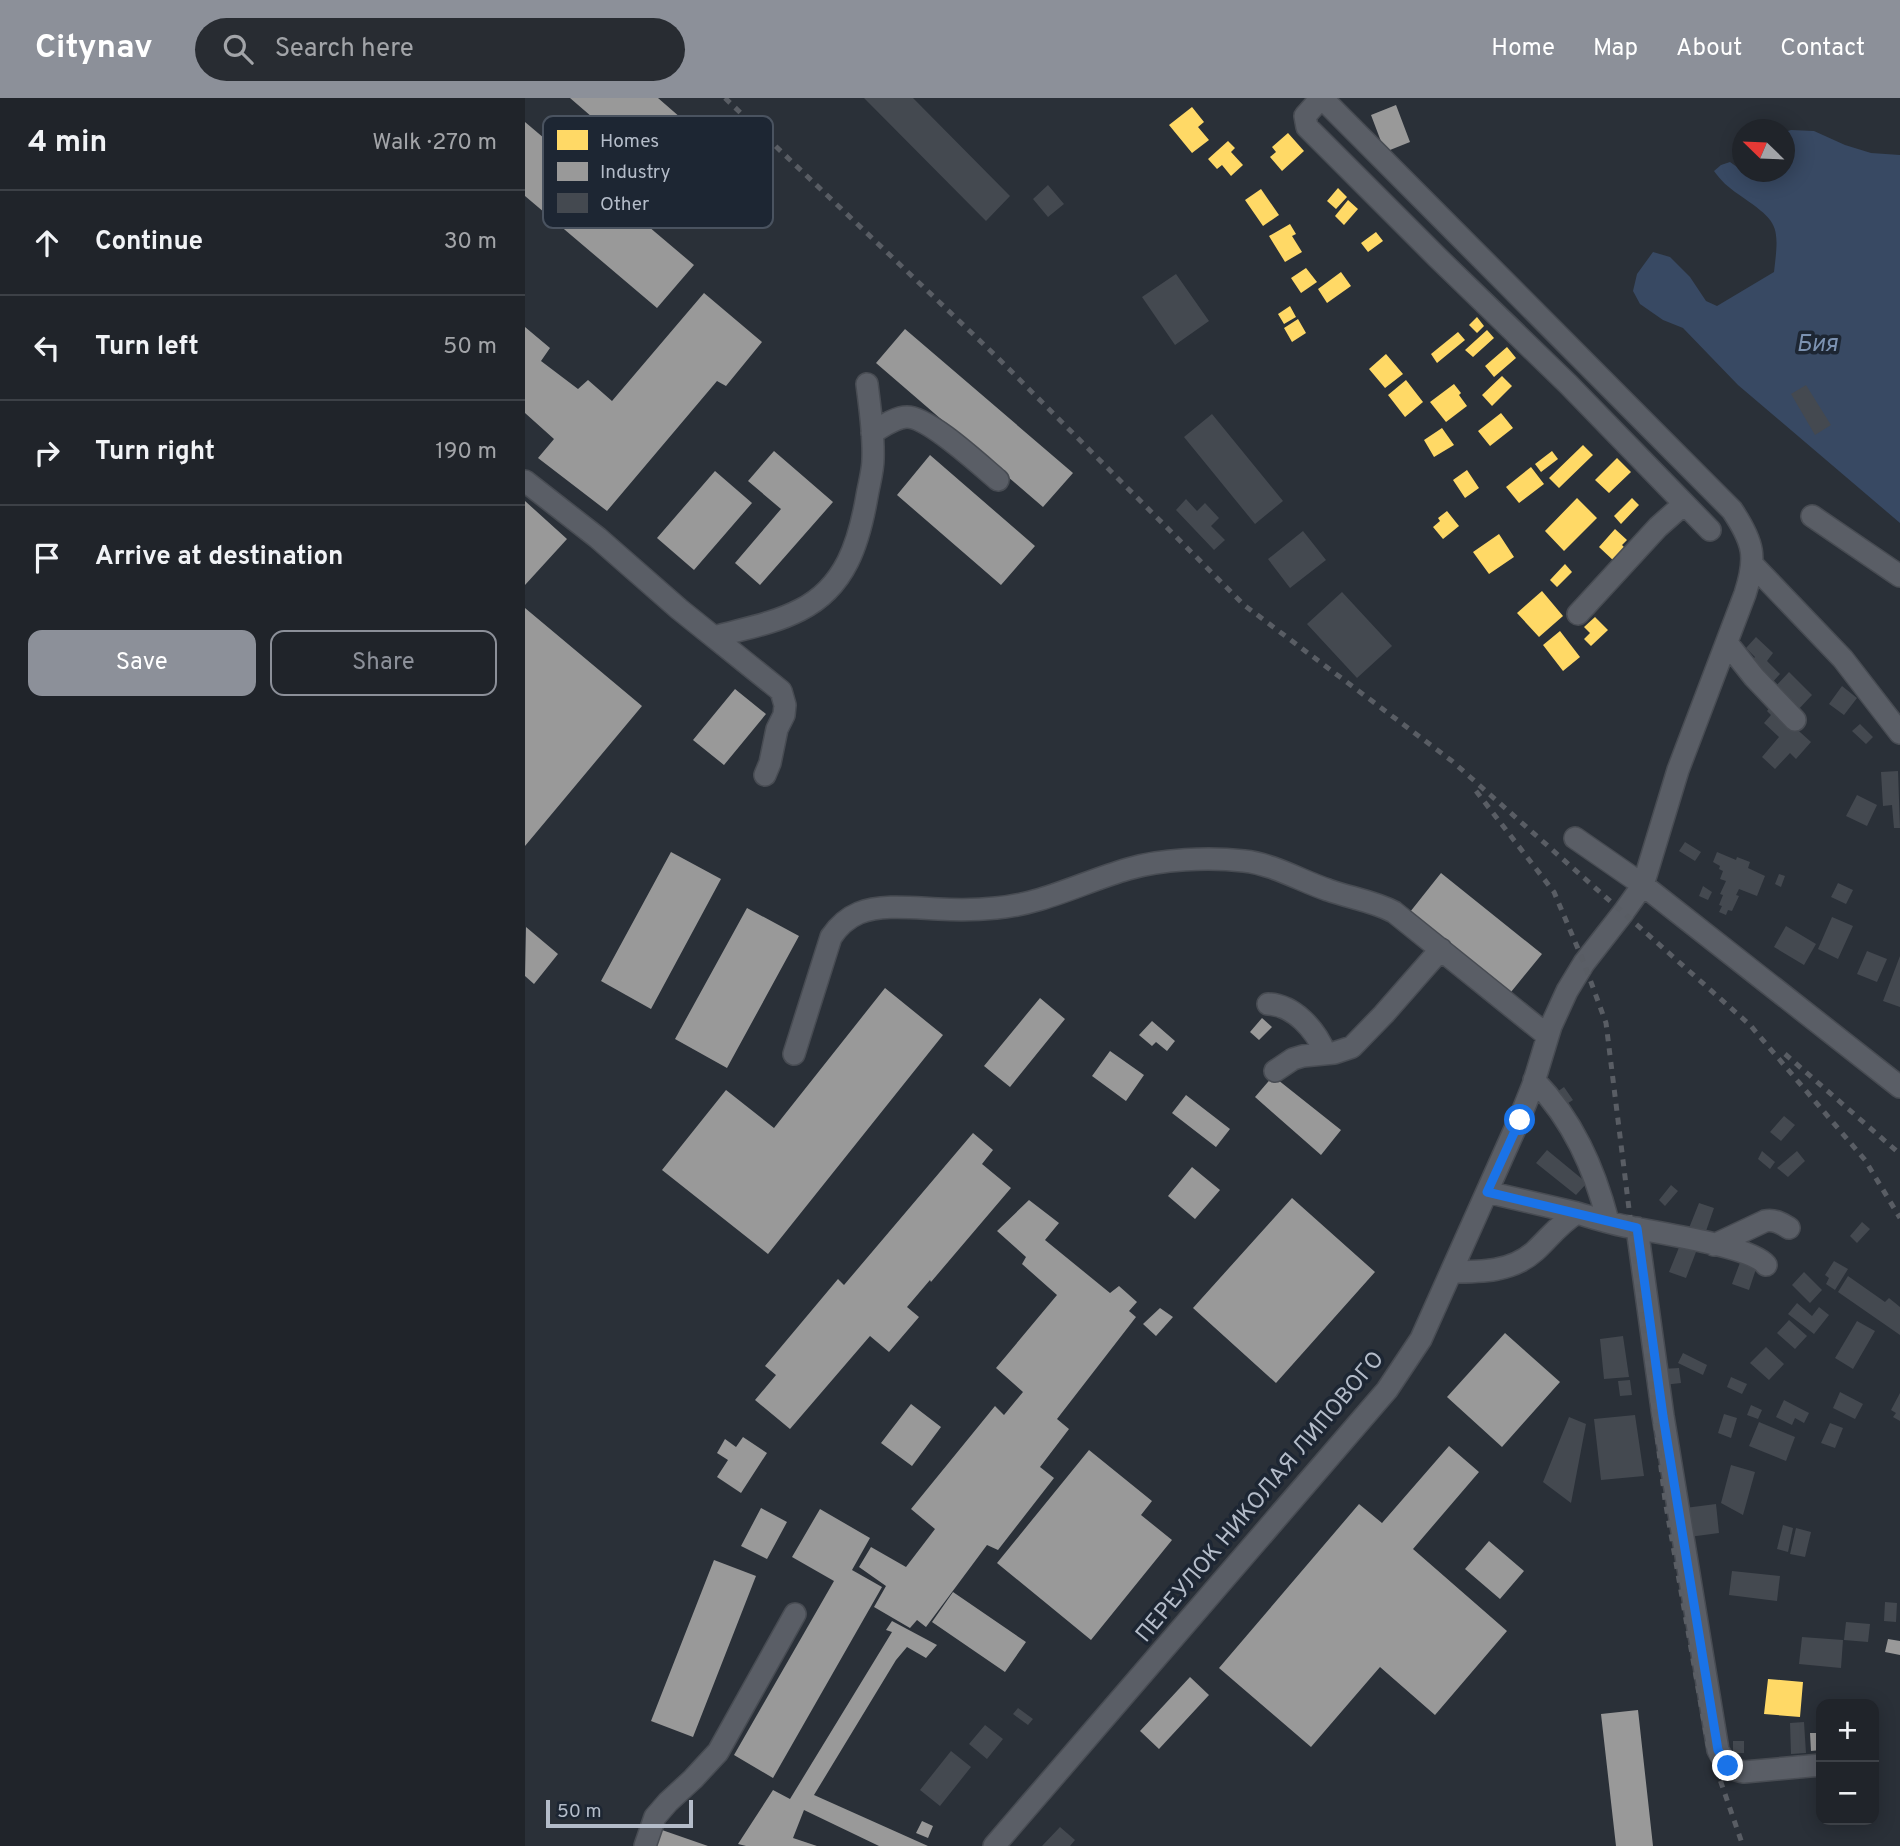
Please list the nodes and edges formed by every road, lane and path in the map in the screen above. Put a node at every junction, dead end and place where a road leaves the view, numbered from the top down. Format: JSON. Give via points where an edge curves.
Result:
{"nodes":[{"id":1,"x":1321,"y":98,"type":"edge"},
{"id":2,"x":867,"y":384,"type":"dead end"},
{"id":3,"x":872,"y":433,"type":"junction"},
{"id":4,"x":998,"y":480,"type":"dead end"},
{"id":5,"x":525,"y":481,"type":"edge"},
{"id":6,"x":1683,"y":503,"type":"junction"},
{"id":7,"x":1812,"y":516,"type":"dead end"},
{"id":8,"x":1710,"y":530,"type":"dead end"},
{"id":9,"x":1753,"y":565,"type":"junction"},
{"id":10,"x":1900,"y":576,"type":"edge"},
{"id":11,"x":1579,"y":614,"type":"dead end"},
{"id":12,"x":714,"y":637,"type":"junction"},
{"id":13,"x":1727,"y":643,"type":"junction"},
{"id":14,"x":1795,"y":720,"type":"dead end"},
{"id":15,"x":1900,"y":733,"type":"edge"},
{"id":16,"x":765,"y":775,"type":"dead end"},
{"id":17,"x":1575,"y":838,"type":"dead end"},
{"id":18,"x":1643,"y":885,"type":"junction"},
{"id":19,"x":1441,"y":949,"type":"junction"},
{"id":20,"x":1268,"y":1004,"type":"dead end"},
{"id":21,"x":1548,"y":1036,"type":"junction"},
{"id":22,"x":1325,"y":1053,"type":"junction"},
{"id":23,"x":794,"y":1054,"type":"dead end"},
{"id":24,"x":1275,"y":1070,"type":"dead end"},
{"id":25,"x":1534,"y":1080,"type":"junction"},
{"id":26,"x":1900,"y":1087,"type":"edge"},
{"id":27,"x":1487,"y":1192,"type":"junction"},
{"id":28,"x":1577,"y":1213,"type":"junction"},
{"id":29,"x":1608,"y":1221,"type":"junction"},
{"id":30,"x":1637,"y":1228,"type":"junction"},
{"id":31,"x":1789,"y":1228,"type":"dead end"},
{"id":32,"x":1714,"y":1245,"type":"junction"},
{"id":33,"x":1766,"y":1265,"type":"dead end"},
{"id":34,"x":1451,"y":1272,"type":"junction"},
{"id":35,"x":795,"y":1614,"type":"dead end"},
{"id":36,"x":1816,"y":1765,"type":"edge"},
{"id":37,"x":645,"y":1846,"type":"edge"},
{"id":38,"x":994,"y":1846,"type":"edge"}],
"edges":[{"from":1,"to":6,"type":"street","via":[[1305,116],[1307,127]]},
{"from":1,"to":9,"type":"street","via":[[1732,510],[1751,544]]},
{"from":2,"to":3,"type":"street"},
{"from":3,"to":4,"type":"street","via":[[906,416],[916,419]]},
{"from":3,"to":12,"type":"street","via":[[873,460],[863,521],[838,580],[801,610]]},
{"from":5,"to":12,"type":"street"},
{"from":6,"to":8,"type":"street"},
{"from":6,"to":11,"type":"street"},
{"from":7,"to":10,"type":"street"},
{"from":9,"to":13,"type":"street","name":"ПЕРЕУЛОК НИКОЛАЯ ЛИПОВОГО"},
{"from":9,"to":15,"type":"street","via":[[1843,659]]},
{"from":12,"to":16,"type":"street","via":[[784,697],[784,715]]},
{"from":13,"to":14,"type":"street"},
{"from":13,"to":18,"type":"street","name":"ПЕРЕУЛОК НИКОЛАЯ ЛИПОВОГО","via":[[1678,770]]},
{"from":17,"to":18,"type":"street"},
{"from":18,"to":21,"type":"street","name":"ПЕРЕУЛОК НИКОЛАЯ ЛИПОВОГО","via":[[1578,972]]},
{"from":18,"to":26,"type":"street"},
{"from":19,"to":21,"type":"street"},
{"from":19,"to":22,"type":"street","via":[[1352,1047]]},
{"from":19,"to":23,"type":"street","via":[[1384,906],[1259,864],[1203,859],[1164,862],[1130,868],[1023,905],[970,910],[900,907],[852,916],[831,937]]},
{"from":20,"to":22,"type":"street","via":[[1277,1004],[1299,1018],[1320,1040]]},
{"from":21,"to":25,"type":"street","name":"ПЕРЕУЛОК НИКОЛАЯ ЛИПОВОГО"},
{"from":22,"to":24,"type":"street","via":[[1293,1059]]},
{"from":25,"to":27,"type":"street","name":"ПЕРЕУЛОК НИКОЛАЯ ЛИПОВОГО"},
{"from":25,"to":29,"type":"street","via":[[1555,1103],[1583,1150]]},
{"from":27,"to":28,"type":"street"},
{"from":27,"to":34,"type":"street","name":"ПЕРЕУЛОК НИКОЛАЯ ЛИПОВОГО"},
{"from":28,"to":29,"type":"street"},
{"from":28,"to":34,"type":"street","via":[[1513,1265],[1486,1272]]},
{"from":29,"to":30,"type":"street"},
{"from":30,"to":32,"type":"street"},
{"from":30,"to":36,"type":"street","via":[[1718,1750],[1728,1766],[1744,1772]]},
{"from":31,"to":32,"type":"street","via":[[1765,1221]]},
{"from":32,"to":33,"type":"street","via":[[1757,1257]]},
{"from":34,"to":38,"type":"street","name":"ПЕРЕУЛОК НИКОЛАЯ ЛИПОВОГО","via":[[1422,1339],[1387,1390]]},
{"from":35,"to":37,"type":"street","via":[[718,1752],[661,1810]]}]}
